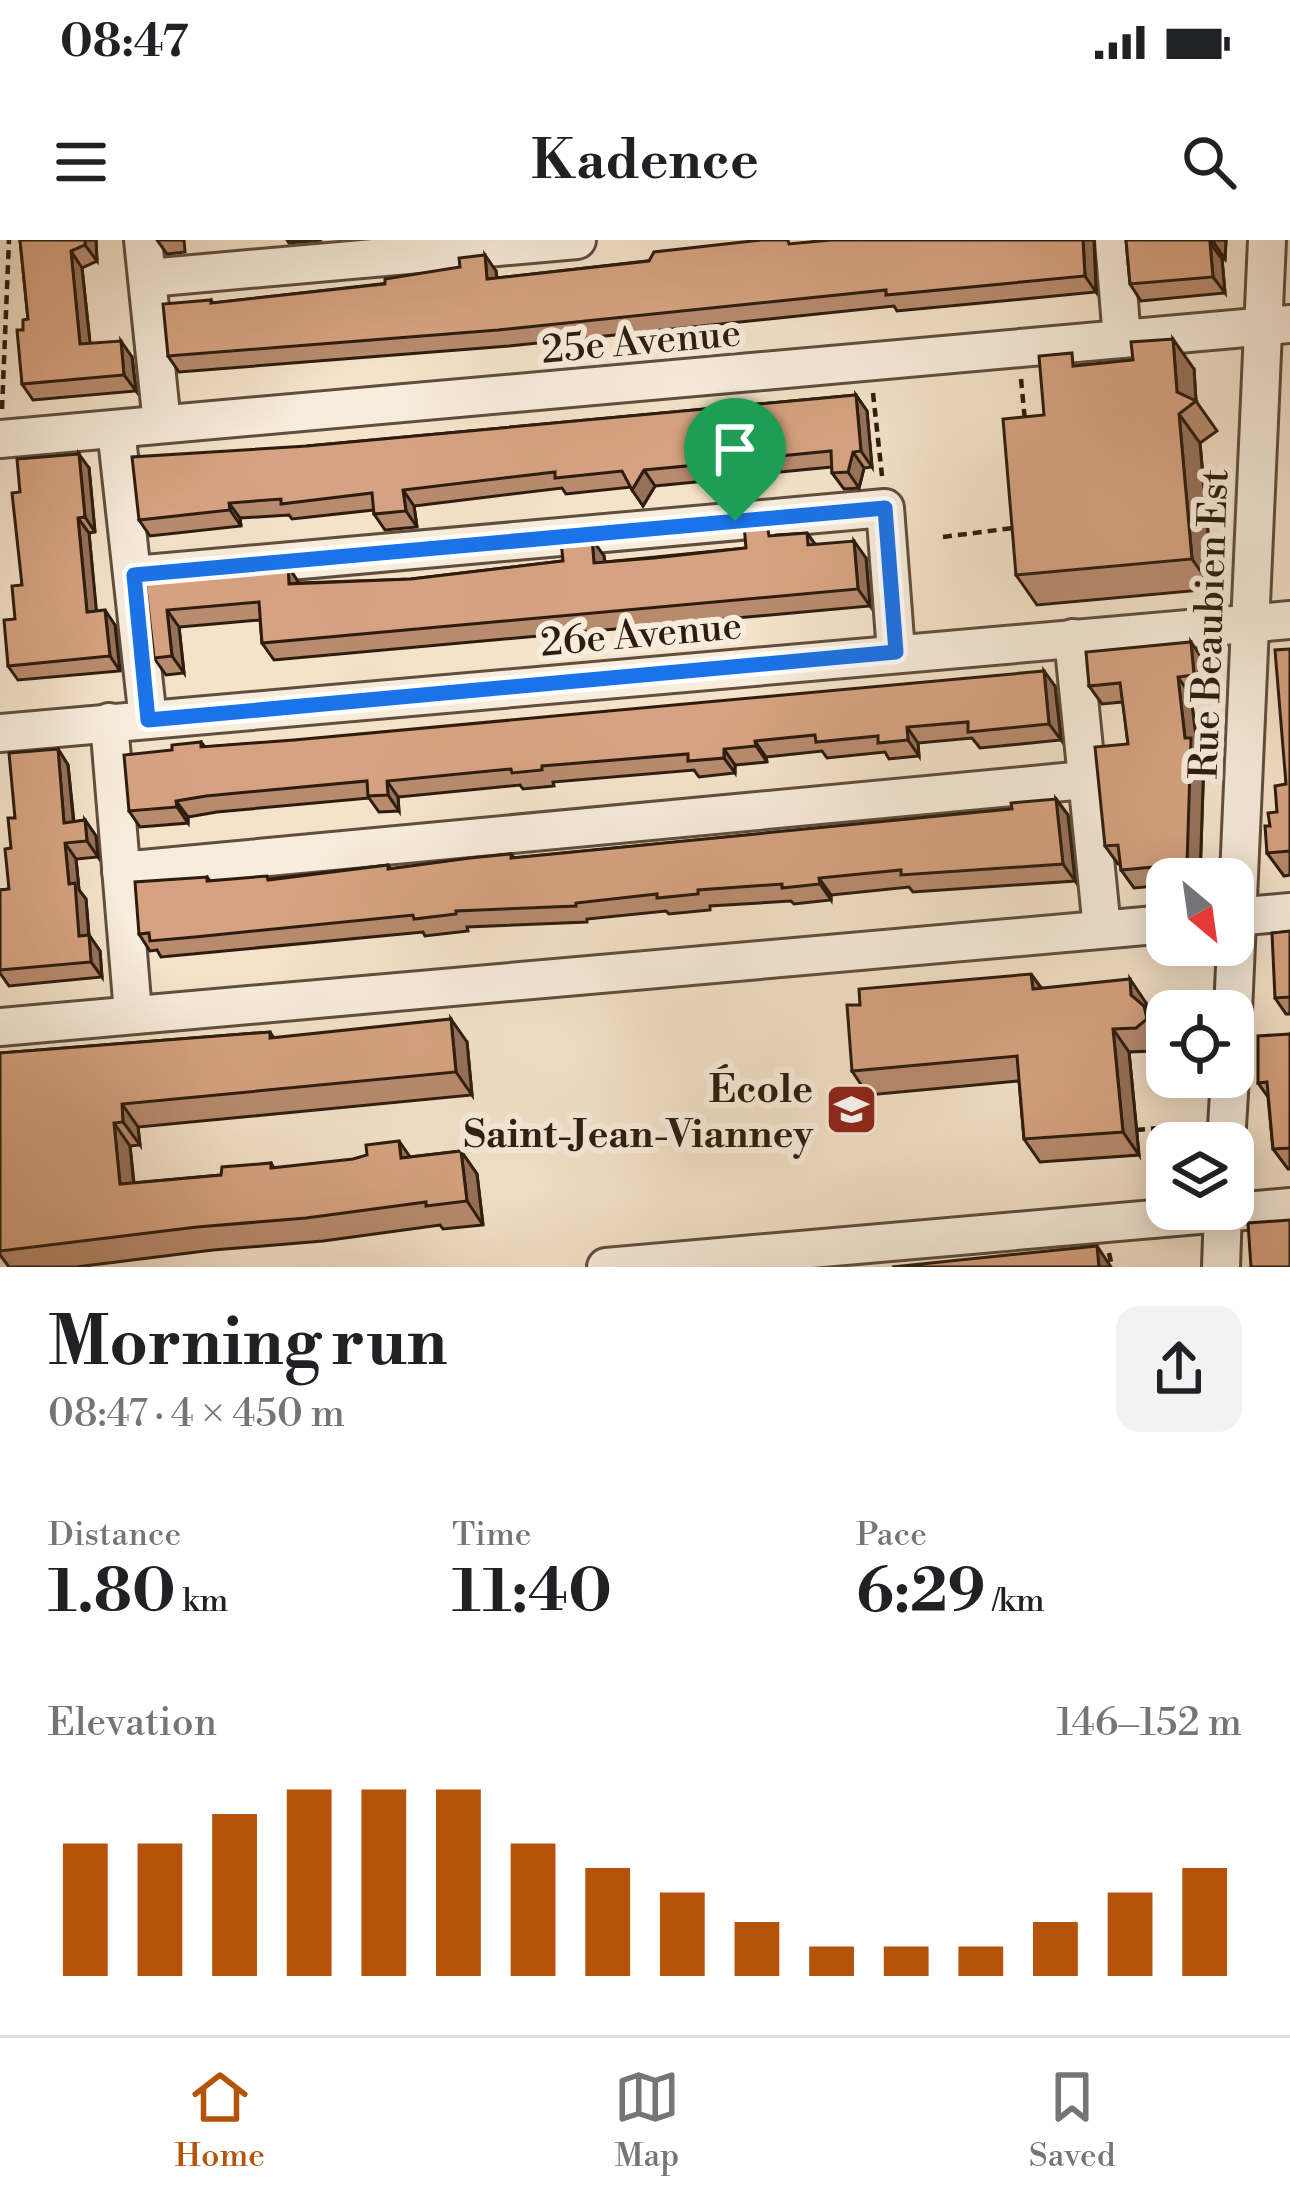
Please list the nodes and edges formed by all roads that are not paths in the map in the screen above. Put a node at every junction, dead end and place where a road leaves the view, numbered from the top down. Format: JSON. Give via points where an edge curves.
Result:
{"nodes":[{"id":1,"x":142,"y":240,"type":"edge"},
{"id":2,"x":577,"y":240,"type":"edge"},
{"id":3,"x":1114,"y":240,"type":"edge"},
{"id":4,"x":1267,"y":240,"type":"edge"},
{"id":5,"x":148,"y":278,"type":"junction"},
{"id":6,"x":1276,"y":326,"type":"edge"},
{"id":7,"x":1122,"y":339,"type":"junction"},
{"id":8,"x":162,"y":424,"type":"junction"},
{"id":9,"x":116,"y":429,"type":"junction"},
{"id":10,"x":0,"y":439,"type":"edge"},
{"id":11,"x":134,"y":575,"type":"junction"},
{"id":12,"x":1290,"y":620,"type":"edge"},
{"id":13,"x":1250,"y":622,"type":"junction"},
{"id":14,"x":1073,"y":638,"type":"junction"},
{"id":15,"x":896,"y":652,"type":"junction"},
{"id":16,"x":148,"y":720,"type":"junction"},
{"id":17,"x":109,"y":722,"type":"junction"},
{"id":18,"x":0,"y":734,"type":"edge"},
{"id":19,"x":1085,"y":780,"type":"junction"},
{"id":20,"x":1238,"y":858,"type":"edge"},
{"id":21,"x":121,"y":871,"type":"junction"},
{"id":22,"x":1290,"y":912,"type":"edge"},
{"id":23,"x":1254,"y":915,"type":"edge"},
{"id":24,"x":1146,"y":926,"type":"edge"},
{"id":25,"x":1102,"y":929,"type":"junction"},
{"id":26,"x":133,"y":1013,"type":"junction"},
{"id":27,"x":0,"y":1027,"type":"edge"},
{"id":28,"x":1290,"y":1207,"type":"edge"},
{"id":29,"x":1254,"y":1209,"type":"edge"},
{"id":30,"x":1146,"y":1224,"type":"edge"},
{"id":31,"x":1222,"y":1230,"type":"edge"},
{"id":32,"x":998,"y":1250,"type":"edge"},
{"id":33,"x":606,"y":1267,"type":"edge"},
{"id":34,"x":1221,"y":1267,"type":"edge"}],
"edges":[{"from":1,"to":5,"type":"street"},
{"from":2,"to":5,"type":"street"},
{"from":3,"to":7,"type":"street"},
{"from":4,"to":6,"type":"street","name":"Rue Beaubien Est"},
{"from":5,"to":8,"type":"street"},
{"from":6,"to":7,"type":"street","name":"25e Avenue"},
{"from":6,"to":13,"type":"street","name":"Rue Beaubien Est"},
{"from":7,"to":8,"type":"street","name":"25e Avenue"},
{"from":8,"to":9,"type":"street","name":"25e Avenue"},
{"from":9,"to":10,"type":"street","name":"25e Avenue"},
{"from":9,"to":11,"type":"street"},
{"from":11,"to":15,"type":"street","via":[[885,508]]},
{"from":11,"to":16,"type":"street"},
{"from":12,"to":13,"type":"street","name":"26e Avenue"},
{"from":13,"to":14,"type":"street","name":"26e Avenue"},
{"from":13,"to":20,"type":"street","name":"Rue Beaubien Est"},
{"from":14,"to":15,"type":"street","name":"26e Avenue"},
{"from":14,"to":19,"type":"street"},
{"from":15,"to":16,"type":"street","name":"26e Avenue"},
{"from":16,"to":17,"type":"street","name":"26e Avenue"},
{"from":17,"to":18,"type":"street","name":"26e Avenue"},
{"from":17,"to":21,"type":"street"},
{"from":19,"to":21,"type":"street"},
{"from":19,"to":25,"type":"street"},
{"from":21,"to":26,"type":"street"},
{"from":22,"to":23,"type":"street"},
{"from":24,"to":25,"type":"street"},
{"from":25,"to":26,"type":"street"},
{"from":26,"to":27,"type":"street"},
{"from":28,"to":29,"type":"street"},
{"from":30,"to":32,"type":"street"},
{"from":31,"to":34,"type":"street"},
{"from":32,"to":33,"type":"street"}]}
